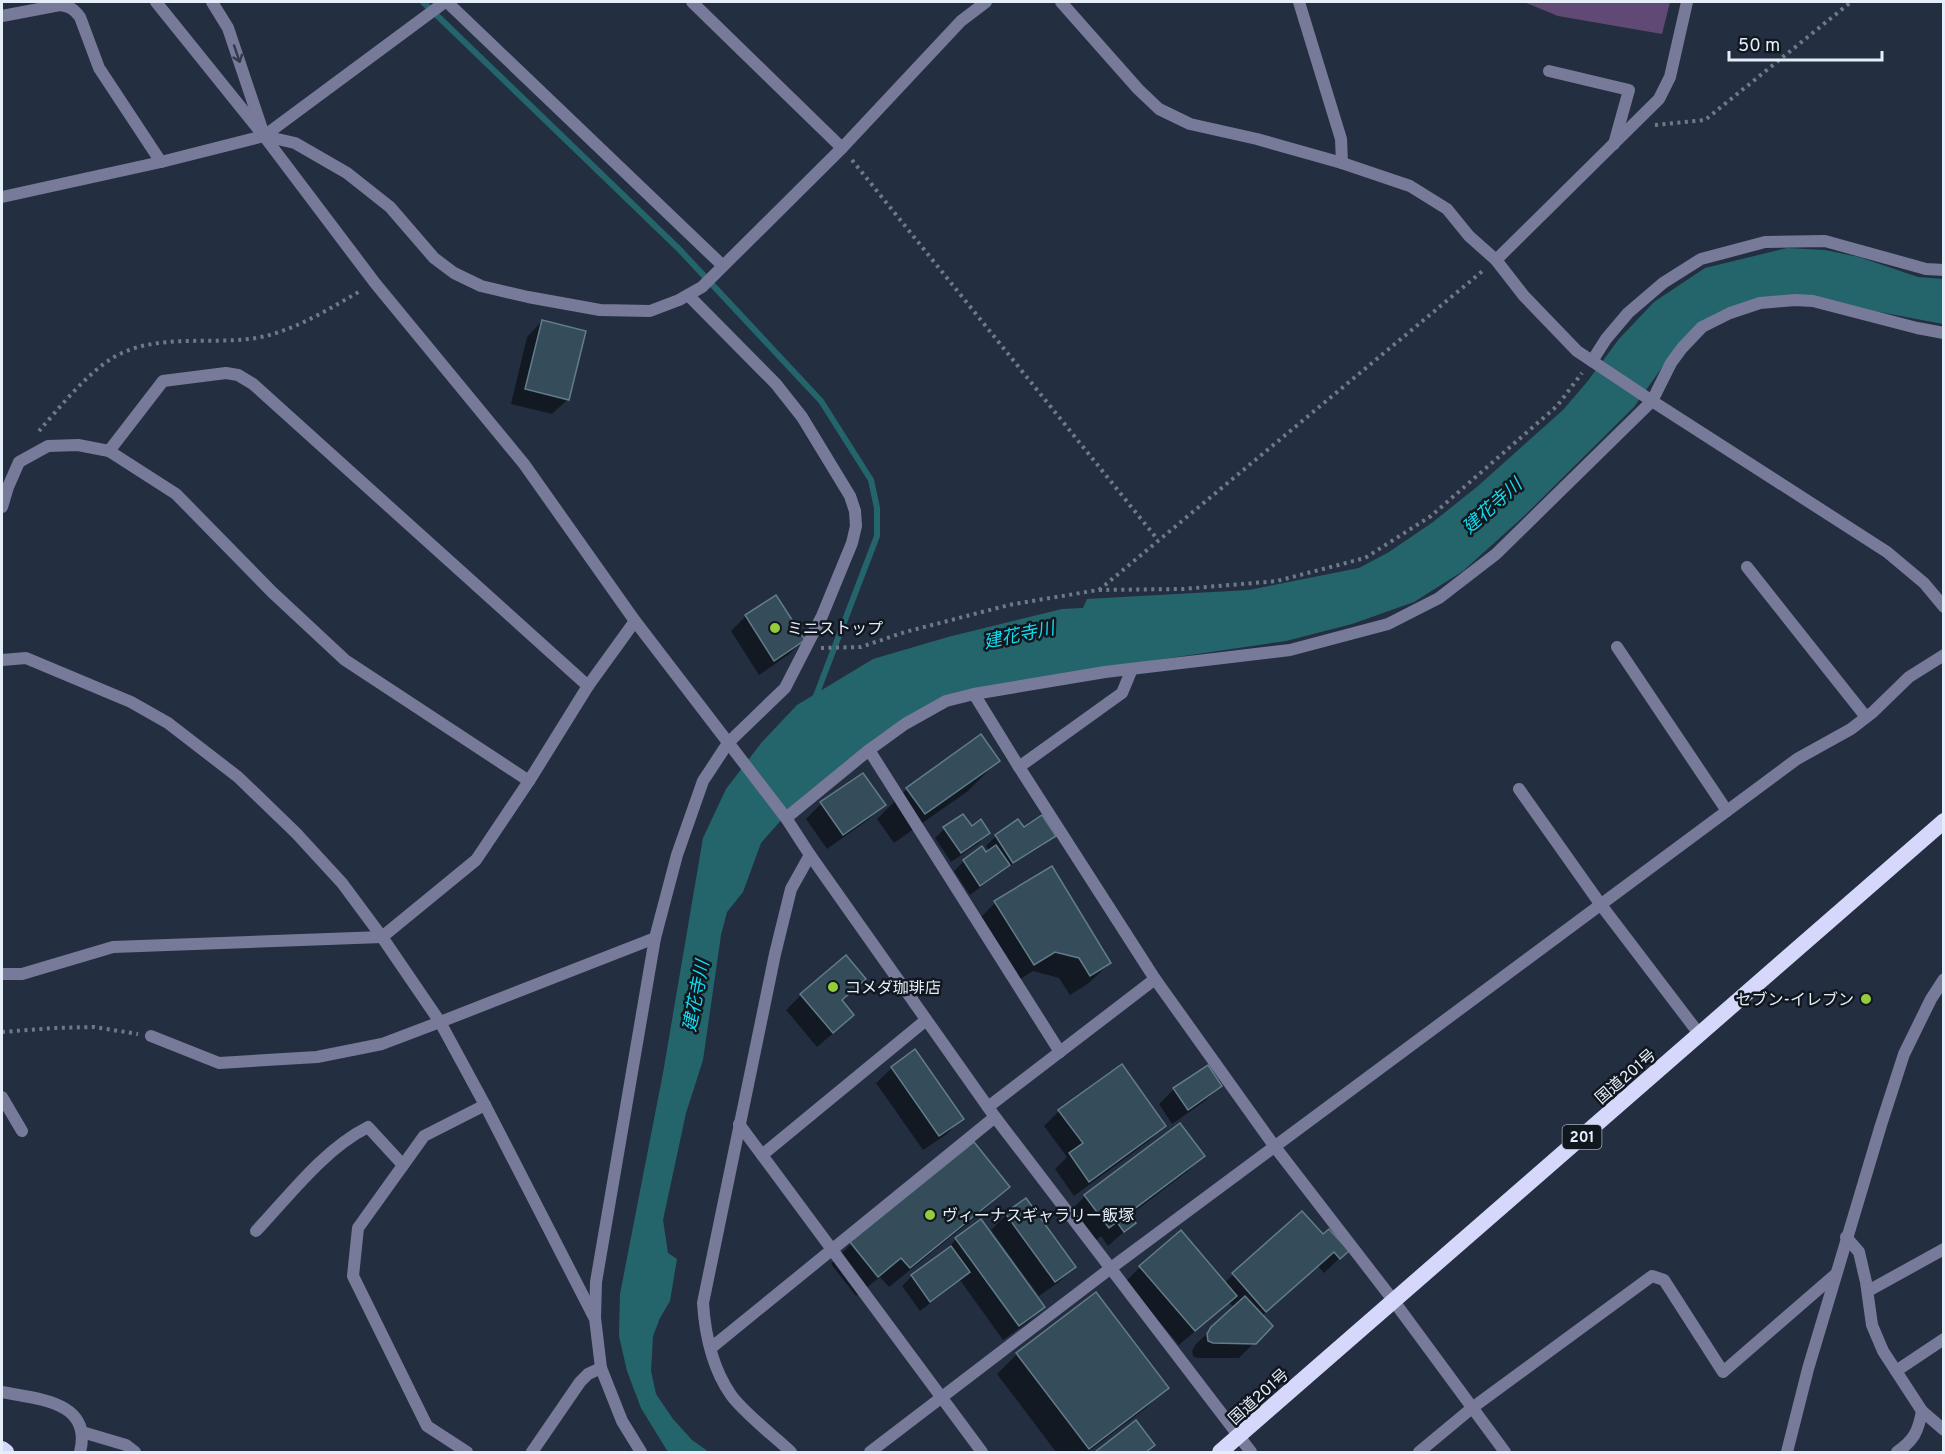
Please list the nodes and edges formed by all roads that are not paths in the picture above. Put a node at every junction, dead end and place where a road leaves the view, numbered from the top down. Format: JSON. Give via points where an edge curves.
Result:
{"nodes":[{"id":1,"x":156,"y":2,"type":"edge"},
{"id":2,"x":212,"y":2,"type":"edge"},
{"id":3,"x":446,"y":2,"type":"edge"},
{"id":4,"x":693,"y":2,"type":"edge"},
{"id":5,"x":986,"y":2,"type":"edge"},
{"id":6,"x":1061,"y":2,"type":"edge"},
{"id":7,"x":1299,"y":2,"type":"edge"},
{"id":8,"x":1687,"y":2,"type":"edge"},
{"id":9,"x":2,"y":16,"type":"edge"},
{"id":10,"x":1549,"y":71,"type":"dead end"},
{"id":11,"x":264,"y":136,"type":"junction"},
{"id":12,"x":1614,"y":145,"type":"junction"},
{"id":13,"x":842,"y":148,"type":"junction"},
{"id":14,"x":161,"y":162,"type":"junction"},
{"id":15,"x":1342,"y":163,"type":"junction"},
{"id":16,"x":2,"y":197,"type":"edge"},
{"id":17,"x":1496,"y":260,"type":"junction"},
{"id":18,"x":722,"y":265,"type":"junction"},
{"id":19,"x":1944,"y":270,"type":"edge"},
{"id":20,"x":688,"y":295,"type":"junction"},
{"id":21,"x":1944,"y":333,"type":"edge"},
{"id":22,"x":1594,"y":362,"type":"junction"},
{"id":23,"x":1648,"y":399,"type":"junction"},
{"id":24,"x":109,"y":451,"type":"junction"},
{"id":25,"x":2,"y":507,"type":"edge"},
{"id":26,"x":1747,"y":567,"type":"dead end"},
{"id":27,"x":1944,"y":607,"type":"edge"},
{"id":28,"x":635,"y":621,"type":"junction"},
{"id":29,"x":1617,"y":647,"type":"dead end"},
{"id":30,"x":1944,"y":655,"type":"edge"},
{"id":31,"x":2,"y":660,"type":"edge"},
{"id":32,"x":1132,"y":669,"type":"junction"},
{"id":33,"x":588,"y":686,"type":"junction"},
{"id":34,"x":974,"y":694,"type":"junction"},
{"id":35,"x":1866,"y":717,"type":"junction"},
{"id":36,"x":732,"y":747,"type":"junction"},
{"id":37,"x":869,"y":750,"type":"junction"},
{"id":38,"x":1019,"y":767,"type":"junction"},
{"id":39,"x":530,"y":781,"type":"junction"},
{"id":40,"x":1519,"y":789,"type":"dead end"},
{"id":41,"x":1727,"y":811,"type":"junction"},
{"id":42,"x":786,"y":818,"type":"junction"},
{"id":43,"x":1944,"y":821,"type":"edge"},
{"id":44,"x":810,"y":855,"type":"junction"},
{"id":45,"x":1601,"y":905,"type":"junction"},
{"id":46,"x":382,"y":937,"type":"junction"},
{"id":47,"x":655,"y":938,"type":"junction"},
{"id":48,"x":2,"y":974,"type":"edge"},
{"id":49,"x":1944,"y":978,"type":"edge"},
{"id":50,"x":1155,"y":979,"type":"junction"},
{"id":51,"x":926,"y":1020,"type":"junction"},
{"id":52,"x":440,"y":1022,"type":"junction"},
{"id":53,"x":1700,"y":1035,"type":"junction"},
{"id":54,"x":151,"y":1036,"type":"road end"},
{"id":55,"x":1060,"y":1052,"type":"junction"},
{"id":56,"x":2,"y":1097,"type":"edge"},
{"id":57,"x":485,"y":1105,"type":"junction"},
{"id":58,"x":992,"y":1112,"type":"junction"},
{"id":59,"x":739,"y":1124,"type":"junction"},
{"id":60,"x":22,"y":1131,"type":"dead end"},
{"id":61,"x":1275,"y":1147,"type":"junction"},
{"id":62,"x":762,"y":1155,"type":"junction"},
{"id":63,"x":403,"y":1165,"type":"junction"},
{"id":64,"x":256,"y":1231,"type":"dead end"},
{"id":65,"x":1846,"y":1237,"type":"junction"},
{"id":66,"x":1944,"y":1249,"type":"edge"},
{"id":67,"x":832,"y":1250,"type":"junction"},
{"id":68,"x":1111,"y":1268,"type":"junction"},
{"id":69,"x":1836,"y":1274,"type":"junction"},
{"id":70,"x":1868,"y":1291,"type":"junction"},
{"id":71,"x":1392,"y":1300,"type":"junction"},
{"id":72,"x":595,"y":1318,"type":"junction"},
{"id":73,"x":1944,"y":1339,"type":"edge"},
{"id":74,"x":711,"y":1348,"type":"junction"},
{"id":75,"x":601,"y":1368,"type":"junction"},
{"id":76,"x":1896,"y":1371,"type":"junction"},
{"id":77,"x":2,"y":1392,"type":"edge"},
{"id":78,"x":942,"y":1398,"type":"junction"},
{"id":79,"x":1472,"y":1408,"type":"junction"},
{"id":80,"x":1922,"y":1411,"type":"junction"},
{"id":81,"x":1944,"y":1430,"type":"edge"},
{"id":82,"x":82,"y":1432,"type":"junction"},
{"id":83,"x":1240,"y":1436,"type":"junction"},
{"id":84,"x":2,"y":1449,"type":"edge"},
{"id":85,"x":6,"y":1452,"type":"edge"},
{"id":86,"x":80,"y":1452,"type":"edge"},
{"id":87,"x":135,"y":1452,"type":"edge"},
{"id":88,"x":467,"y":1452,"type":"edge"},
{"id":89,"x":532,"y":1452,"type":"edge"},
{"id":90,"x":641,"y":1452,"type":"edge"},
{"id":91,"x":791,"y":1452,"type":"edge"},
{"id":92,"x":870,"y":1452,"type":"edge"},
{"id":93,"x":982,"y":1452,"type":"edge"},
{"id":94,"x":1220,"y":1452,"type":"edge"},
{"id":95,"x":1251,"y":1452,"type":"edge"},
{"id":96,"x":1419,"y":1452,"type":"edge"},
{"id":97,"x":1505,"y":1452,"type":"edge"},
{"id":98,"x":1787,"y":1452,"type":"edge"},
{"id":99,"x":1897,"y":1452,"type":"edge"}],
"edges":[{"from":1,"to":11,"type":"street"},
{"from":2,"to":11,"type":"street","one_way":true,"via":[[228,28]]},
{"from":3,"to":11,"type":"street"},
{"from":3,"to":18,"type":"street"},
{"from":4,"to":13,"type":"street"},
{"from":5,"to":13,"type":"street","via":[[961,21]]},
{"from":6,"to":15,"type":"street","via":[[1159,109],[1190,124]]},
{"from":7,"to":15,"type":"street","via":[[1341,139]]},
{"from":8,"to":12,"type":"street","via":[[1670,77],[1659,99]]},
{"from":9,"to":14,"type":"street","via":[[60,6],[75,10],[99,68]]},
{"from":10,"to":12,"type":"street","via":[[1629,90]]},
{"from":11,"to":14,"type":"street"},
{"from":11,"to":20,"type":"street","via":[[295,143],[348,173],[390,207],[434,258],[481,286],[600,310],[650,311]]},
{"from":11,"to":28,"type":"street","via":[[375,283],[524,464]]},
{"from":12,"to":17,"type":"street"},
{"from":13,"to":18,"type":"street"},
{"from":14,"to":16,"type":"street"},
{"from":15,"to":17,"type":"street","via":[[1410,186],[1447,209]]},
{"from":17,"to":22,"type":"street","via":[[1539,312],[1577,351]]},
{"from":18,"to":20,"type":"street","via":[[702,287]]},
{"from":19,"to":22,"type":"street","via":[[1926,269],[1825,241],[1765,242],[1701,259],[1663,283],[1628,313],[1606,339]]},
{"from":20,"to":36,"type":"street","via":[[776,384],[801,417],[850,496],[856,526],[822,616],[785,688]]},
{"from":21,"to":23,"type":"street","via":[[1813,302],[1760,303],[1702,327],[1682,348]]},
{"from":22,"to":23,"type":"street"},
{"from":23,"to":27,"type":"street","via":[[1887,552],[1924,583]]},
{"from":23,"to":32,"type":"street","via":[[1496,554],[1439,598],[1388,624],[1290,650]]},
{"from":24,"to":25,"type":"street","via":[[78,445],[48,447],[19,462]]},
{"from":24,"to":33,"type":"street","via":[[163,381],[238,375],[254,384]]},
{"from":24,"to":39,"type":"street","via":[[176,494],[345,660]]},
{"from":26,"to":35,"type":"street"},
{"from":28,"to":33,"type":"street"},
{"from":28,"to":36,"type":"street"},
{"from":29,"to":41,"type":"street"},
{"from":30,"to":35,"type":"street","via":[[1909,677]]},
{"from":31,"to":46,"type":"street","via":[[26,658],[131,702],[168,723],[238,777],[296,833],[342,883]]},
{"from":32,"to":34,"type":"street"},
{"from":32,"to":38,"type":"street","via":[[1122,693]]},
{"from":33,"to":39,"type":"street"},
{"from":34,"to":37,"type":"street","via":[[946,701],[904,724]]},
{"from":34,"to":38,"type":"street"},
{"from":35,"to":41,"type":"street","via":[[1797,759]]},
{"from":36,"to":42,"type":"street"},
{"from":36,"to":47,"type":"street","via":[[703,782],[676,855]]},
{"from":37,"to":42,"type":"street"},
{"from":37,"to":55,"type":"street"},
{"from":38,"to":50,"type":"street"},
{"from":39,"to":46,"type":"street","via":[[476,860]]},
{"from":40,"to":45,"type":"street"},
{"from":41,"to":45,"type":"street"},
{"from":42,"to":44,"type":"street"},
{"from":43,"to":53,"type":"highway","name":"国道201号","number":"201"},
{"from":44,"to":51,"type":"street"},
{"from":44,"to":59,"type":"street","via":[[791,889]]},
{"from":45,"to":53,"type":"street"},
{"from":45,"to":61,"type":"street"},
{"from":46,"to":48,"type":"street","via":[[113,947],[22,974]]},
{"from":46,"to":52,"type":"street"},
{"from":47,"to":52,"type":"street"},
{"from":47,"to":72,"type":"street","via":[[596,1282]]},
{"from":49,"to":65,"type":"street","via":[[1904,1054]]},
{"from":50,"to":55,"type":"street"},
{"from":50,"to":61,"type":"street"},
{"from":51,"to":58,"type":"street"},
{"from":51,"to":62,"type":"street"},
{"from":52,"to":54,"type":"street","via":[[382,1044],[317,1056],[219,1063]]},
{"from":52,"to":57,"type":"street"},
{"from":53,"to":71,"type":"highway","name":"国道201号","number":"201"},
{"from":55,"to":58,"type":"street"},
{"from":56,"to":60,"type":"street"},
{"from":57,"to":63,"type":"street","via":[[424,1136]]},
{"from":57,"to":72,"type":"street"},
{"from":58,"to":67,"type":"street"},
{"from":58,"to":68,"type":"street"},
{"from":59,"to":62,"type":"street"},
{"from":59,"to":74,"type":"street","via":[[703,1303]]},
{"from":61,"to":68,"type":"street"},
{"from":61,"to":71,"type":"street"},
{"from":62,"to":67,"type":"street"},
{"from":63,"to":64,"type":"street","via":[[368,1127],[350,1136],[326,1157]]},
{"from":63,"to":88,"type":"street","via":[[358,1228],[353,1276],[427,1426]]},
{"from":65,"to":69,"type":"street"},
{"from":65,"to":70,"type":"street","via":[[1859,1252]]},
{"from":66,"to":70,"type":"street"},
{"from":67,"to":74,"type":"street"},
{"from":67,"to":78,"type":"street"},
{"from":68,"to":78,"type":"street"},
{"from":68,"to":83,"type":"street"},
{"from":69,"to":79,"type":"street","via":[[1723,1372],[1664,1280],[1652,1276]]},
{"from":69,"to":98,"type":"street"},
{"from":70,"to":76,"type":"street","via":[[1872,1325]]},
{"from":71,"to":79,"type":"street"},
{"from":71,"to":83,"type":"highway","name":"国道201号","number":"201"},
{"from":72,"to":75,"type":"street"},
{"from":73,"to":76,"type":"street"},
{"from":74,"to":91,"type":"street","via":[[731,1395]]},
{"from":75,"to":89,"type":"street","via":[[580,1382]]},
{"from":75,"to":90,"type":"street","via":[[622,1421]]},
{"from":76,"to":80,"type":"street"},
{"from":77,"to":82,"type":"street","via":[[59,1405],[75,1417]]},
{"from":78,"to":92,"type":"street"},
{"from":78,"to":93,"type":"street"},
{"from":79,"to":96,"type":"street"},
{"from":79,"to":97,"type":"street"},
{"from":80,"to":81,"type":"street"},
{"from":80,"to":99,"type":"street","via":[[1911,1442]]},
{"from":82,"to":86,"type":"street"},
{"from":82,"to":87,"type":"street","via":[[126,1445]]},
{"from":83,"to":94,"type":"highway","name":"国道201号","number":"201"},
{"from":83,"to":95,"type":"street"},
{"from":84,"to":85,"type":"highway"}]}
